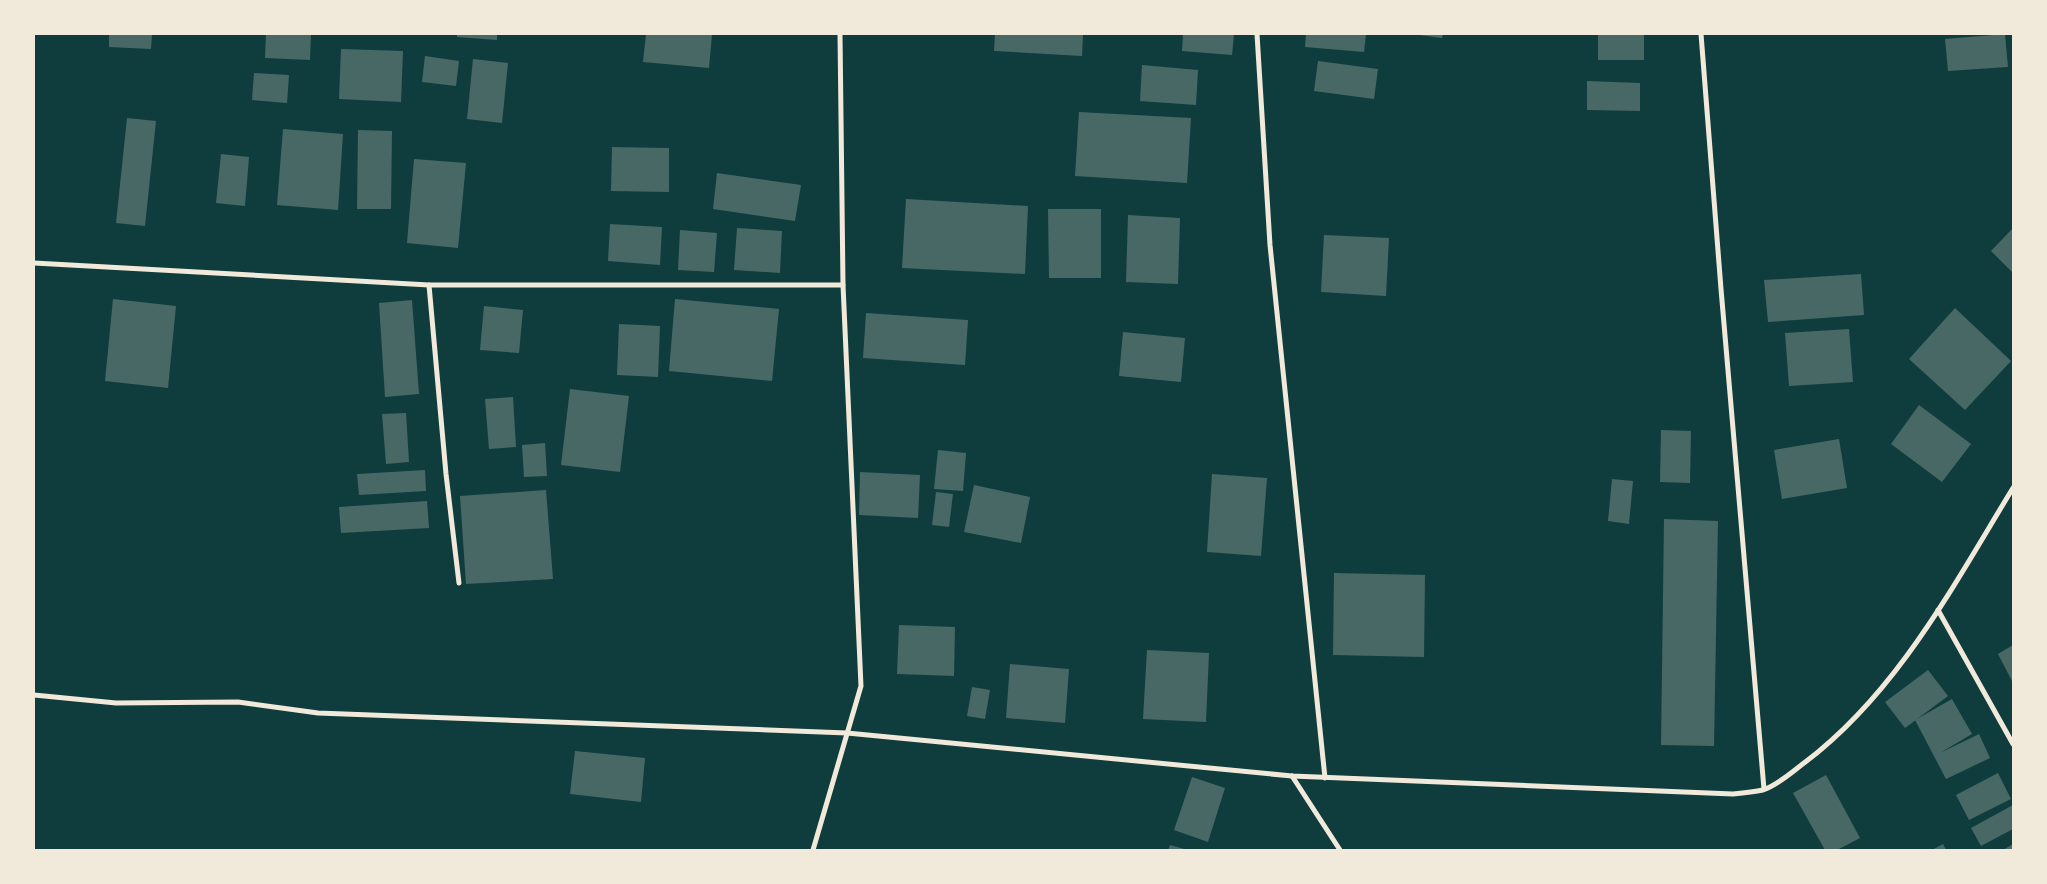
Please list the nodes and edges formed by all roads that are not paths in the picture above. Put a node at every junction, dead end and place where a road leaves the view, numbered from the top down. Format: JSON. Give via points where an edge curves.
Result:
{"nodes":[{"id":1,"x":840,"y":34,"type":"edge"},
{"id":2,"x":1257,"y":34,"type":"edge"},
{"id":3,"x":1702,"y":34,"type":"edge"},
{"id":4,"x":34,"y":264,"type":"edge"},
{"id":5,"x":843,"y":285,"type":"junction"},
{"id":6,"x":428,"y":286,"type":"junction"},
{"id":7,"x":2013,"y":488,"type":"edge"},
{"id":8,"x":458,"y":583,"type":"dead end"},
{"id":9,"x":1938,"y":610,"type":"junction"},
{"id":10,"x":34,"y":695,"type":"edge"},
{"id":11,"x":847,"y":733,"type":"junction"},
{"id":12,"x":2013,"y":744,"type":"edge"},
{"id":13,"x":1292,"y":776,"type":"junction"},
{"id":14,"x":1325,"y":778,"type":"junction"},
{"id":15,"x":1764,"y":790,"type":"junction"},
{"id":16,"x":812,"y":850,"type":"edge"},
{"id":17,"x":1340,"y":850,"type":"edge"}],
"edges":[{"from":1,"to":5,"type":"street"},
{"from":2,"to":14,"type":"street","via":[[1270,245]]},
{"from":3,"to":15,"type":"street"},
{"from":4,"to":6,"type":"street"},
{"from":5,"to":6,"type":"street"},
{"from":5,"to":11,"type":"street","via":[[861,686]]},
{"from":6,"to":8,"type":"street"},
{"from":7,"to":9,"type":"street"},
{"from":9,"to":12,"type":"street"},
{"from":9,"to":15,"type":"street","via":[[1888,683],[1828,745]]},
{"from":10,"to":11,"type":"street","via":[[116,703],[238,702],[318,714]]},
{"from":11,"to":13,"type":"street"},
{"from":11,"to":16,"type":"street"},
{"from":13,"to":14,"type":"street"},
{"from":13,"to":17,"type":"street"},
{"from":14,"to":15,"type":"street","via":[[1733,794]]}]}
